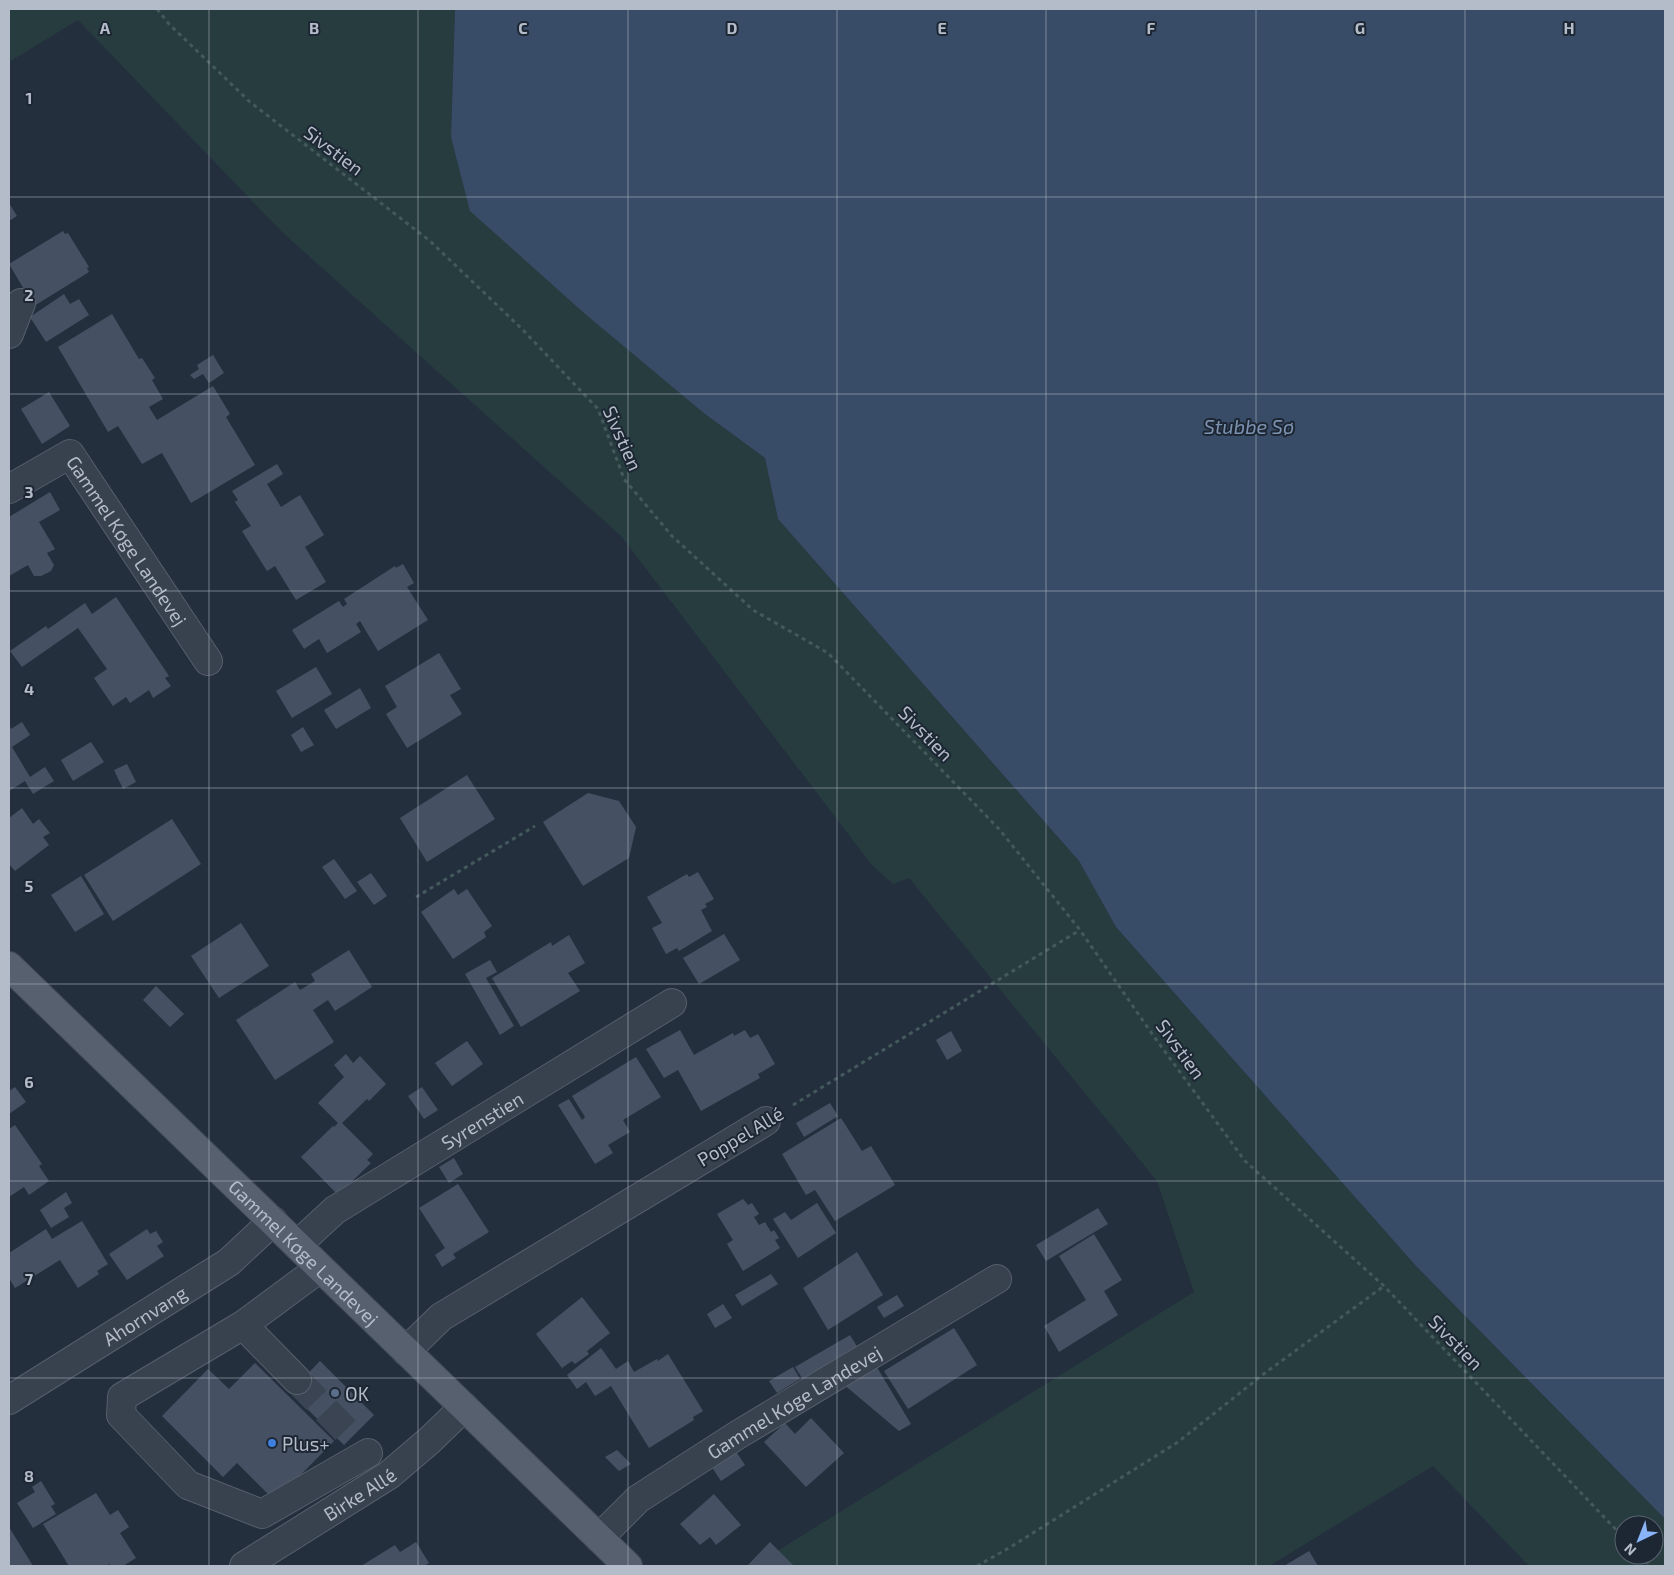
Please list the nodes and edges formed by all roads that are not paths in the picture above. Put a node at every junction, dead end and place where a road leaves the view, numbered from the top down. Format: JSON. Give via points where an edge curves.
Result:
{"nodes":[{"id":1,"x":21,"y":303,"type":"dead end"},
{"id":2,"x":9,"y":334,"type":"edge"},
{"id":3,"x":9,"y":489,"type":"edge"},
{"id":4,"x":208,"y":661,"type":"dead end"},
{"id":5,"x":9,"y":966,"type":"edge"},
{"id":6,"x":672,"y":1003,"type":"dead end"},
{"id":7,"x":766,"y":1121,"type":"road end"},
{"id":8,"x":273,"y":1221,"type":"junction"},
{"id":9,"x":297,"y":1245,"type":"junction"},
{"id":10,"x":320,"y":1268,"type":"junction"},
{"id":11,"x":997,"y":1279,"type":"dead end"},
{"id":12,"x":243,"y":1325,"type":"junction"},
{"id":13,"x":406,"y":1352,"type":"junction"},
{"id":14,"x":297,"y":1380,"type":"tunnel mouth"},
{"id":15,"x":9,"y":1400,"type":"edge"},
{"id":16,"x":464,"y":1408,"type":"junction"},
{"id":17,"x":389,"y":1475,"type":"junction"},
{"id":18,"x":599,"y":1538,"type":"junction"},
{"id":19,"x":244,"y":1566,"type":"edge"},
{"id":20,"x":628,"y":1566,"type":"edge"}],
"edges":[{"from":1,"to":2,"type":"street"},
{"from":3,"to":4,"type":"street","name":"Gammel Køge Landevej","via":[[70,454]]},
{"from":5,"to":8,"type":"main road","name":"Gammel Køge Landevej"},
{"from":6,"to":9,"type":"street","name":"Syrenstien","via":[[335,1210]]},
{"from":7,"to":13,"type":"street","name":"Poppel Allé","via":[[441,1317]]},
{"from":8,"to":9,"type":"main road","name":"Gammel Køge Landevej"},
{"from":8,"to":15,"type":"street","name":"Ahornvang","via":[[229,1262]]},
{"from":9,"to":10,"type":"main road","name":"Gammel Køge Landevej"},
{"from":10,"to":12,"type":"street"},
{"from":10,"to":13,"type":"main road","name":"Gammel Køge Landevej"},
{"from":11,"to":18,"type":"street","name":"Gammel Køge Landevej","via":[[739,1434],[638,1499]]},
{"from":12,"to":14,"type":"street"},
{"from":12,"to":17,"type":"street","via":[[122,1397],[121,1415],[188,1485],[262,1514],[361,1446]]},
{"from":13,"to":16,"type":"main road","name":"Gammel Køge Landevej"},
{"from":16,"to":17,"type":"street","name":"Birke Allé"},
{"from":16,"to":18,"type":"main road","name":"Gammel Køge Landevej"},
{"from":17,"to":19,"type":"street","name":"Birke Allé"},
{"from":18,"to":20,"type":"main road","name":"Gammel Køge Landevej"}]}
